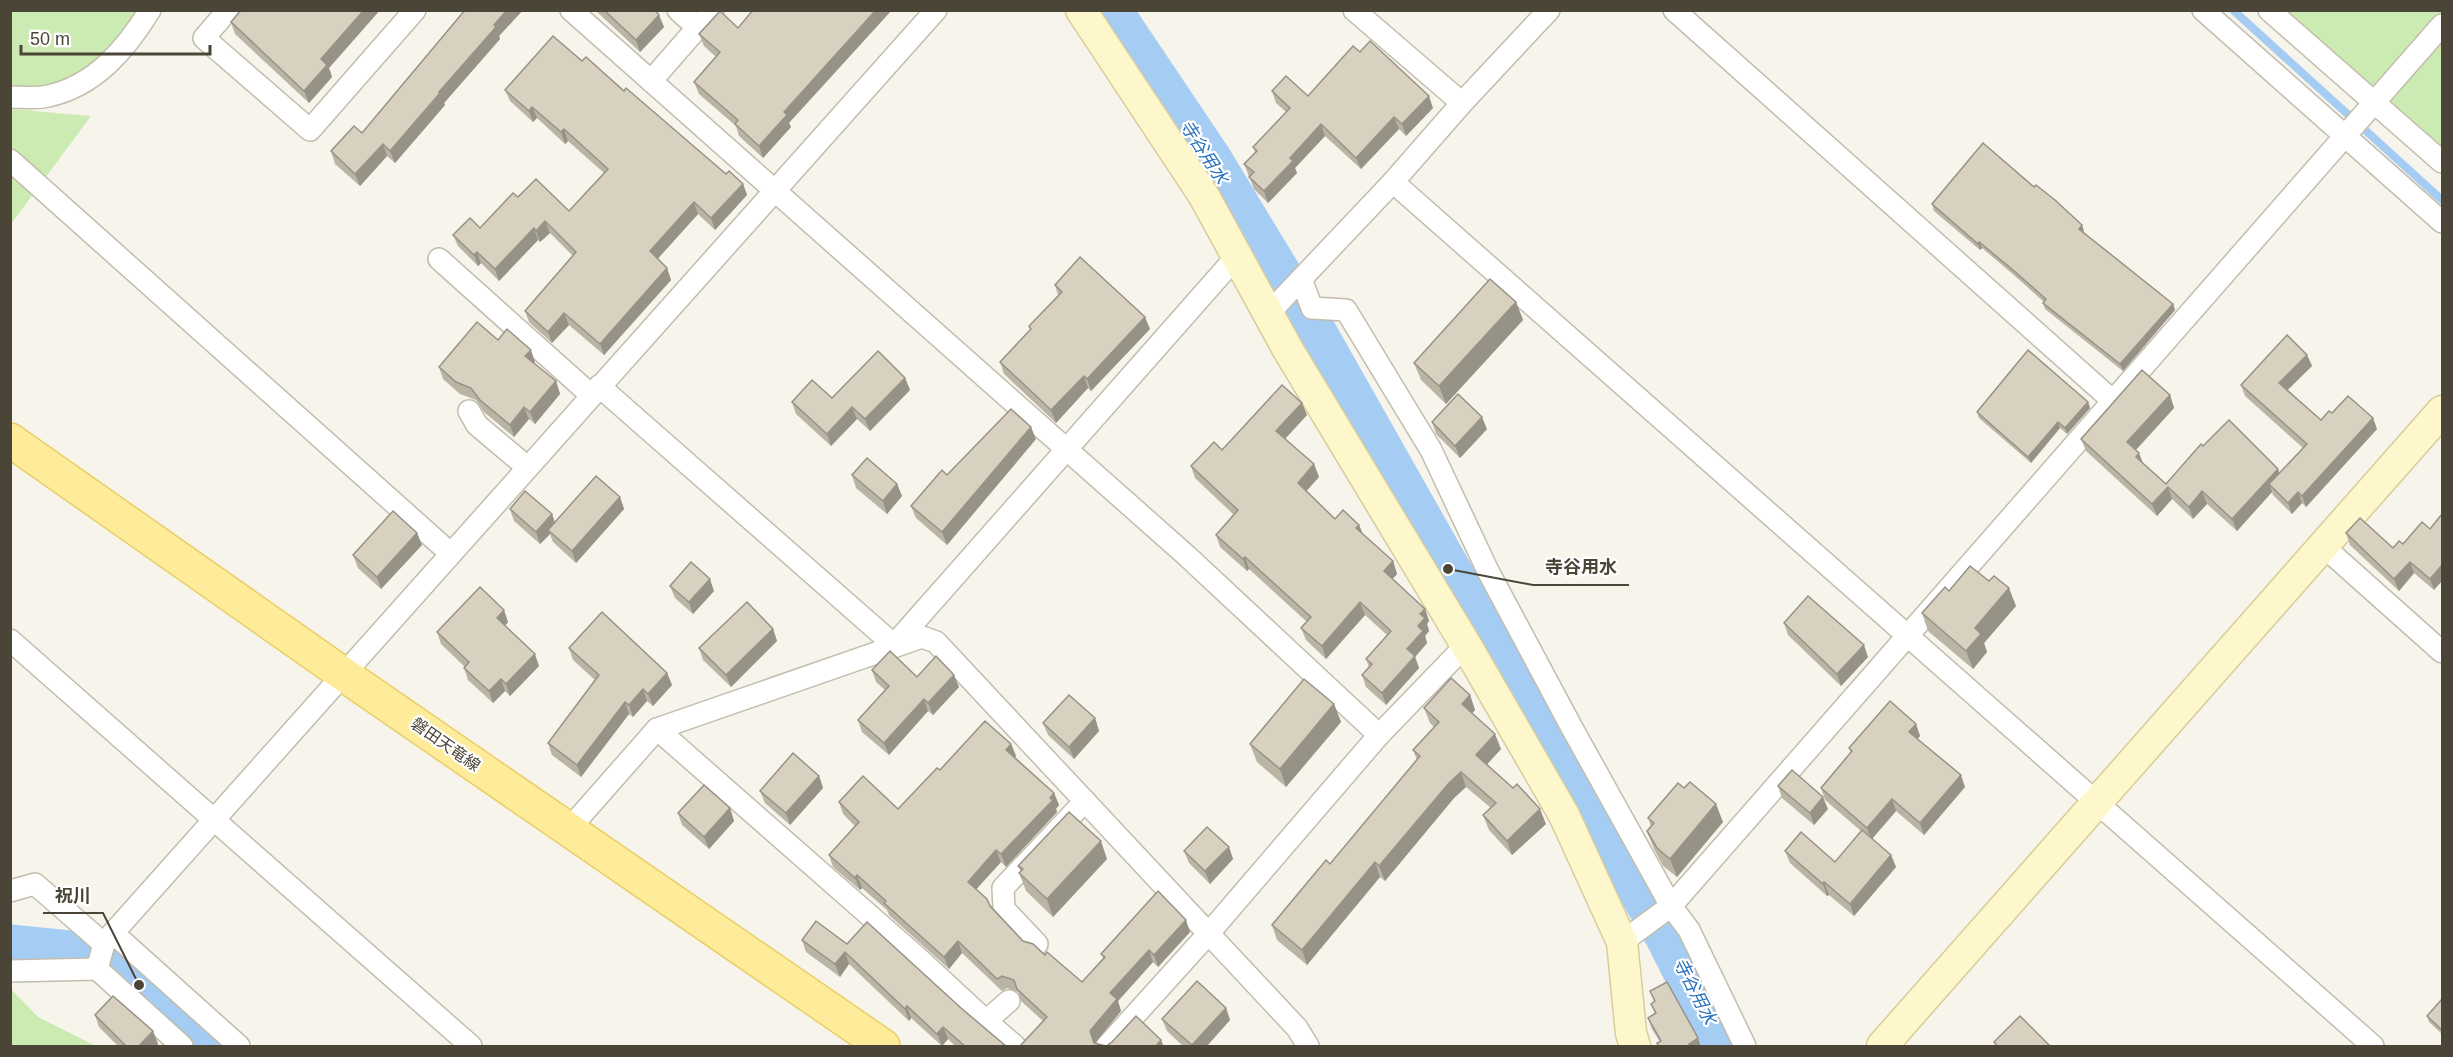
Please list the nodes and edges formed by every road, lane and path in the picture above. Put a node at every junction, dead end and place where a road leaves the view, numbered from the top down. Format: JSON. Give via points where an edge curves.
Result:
{"nodes":[{"id":1,"x":150,"y":10,"type":"edge"},
{"id":2,"x":228,"y":10,"type":"edge"},
{"id":3,"x":415,"y":10,"type":"edge"},
{"id":4,"x":571,"y":10,"type":"edge"},
{"id":5,"x":678,"y":10,"type":"edge"},
{"id":6,"x":712,"y":10,"type":"edge"},
{"id":7,"x":936,"y":10,"type":"edge"},
{"id":8,"x":1081,"y":10,"type":"edge"},
{"id":9,"x":1354,"y":10,"type":"edge"},
{"id":10,"x":1549,"y":10,"type":"edge"},
{"id":11,"x":1674,"y":10,"type":"edge"},
{"id":12,"x":2203,"y":10,"type":"edge"},
{"id":13,"x":2269,"y":10,"type":"edge"},
{"id":14,"x":2442,"y":25,"type":"edge"},
{"id":15,"x":698,"y":28,"type":"junction"},
{"id":16,"x":651,"y":81,"type":"junction"},
{"id":17,"x":10,"y":97,"type":"edge"},
{"id":18,"x":1462,"y":103,"type":"junction"},
{"id":19,"x":2370,"y":107,"type":"junction"},
{"id":20,"x":2348,"y":132,"type":"junction"},
{"id":21,"x":10,"y":160,"type":"edge"},
{"id":22,"x":2442,"y":162,"type":"edge"},
{"id":23,"x":1393,"y":182,"type":"junction"},
{"id":24,"x":776,"y":191,"type":"junction"},
{"id":25,"x":2442,"y":222,"type":"edge"},
{"id":26,"x":1237,"y":256,"type":"junction"},
{"id":27,"x":439,"y":259,"type":"dead end"},
{"id":28,"x":1300,"y":279,"type":"junction"},
{"id":29,"x":1268,"y":314,"type":"junction"},
{"id":30,"x":595,"y":391,"type":"junction"},
{"id":31,"x":2113,"y":401,"type":"junction"},
{"id":32,"x":470,"y":411,"type":"dead end"},
{"id":33,"x":2442,"y":411,"type":"edge"},
{"id":34,"x":10,"y":440,"type":"edge"},
{"id":35,"x":1066,"y":448,"type":"junction"},
{"id":36,"x":527,"y":467,"type":"junction"},
{"id":37,"x":2323,"y":546,"type":"junction"},
{"id":38,"x":450,"y":553,"type":"junction"},
{"id":39,"x":1907,"y":636,"type":"junction"},
{"id":40,"x":10,"y":640,"type":"edge"},
{"id":41,"x":894,"y":645,"type":"junction"},
{"id":42,"x":1466,"y":645,"type":"junction"},
{"id":43,"x":2442,"y":652,"type":"edge"},
{"id":44,"x":343,"y":674,"type":"junction"},
{"id":45,"x":657,"y":729,"type":"junction"},
{"id":46,"x":1379,"y":735,"type":"junction"},
{"id":47,"x":1085,"y":801,"type":"junction"},
{"id":48,"x":2096,"y":802,"type":"junction"},
{"id":49,"x":215,"y":820,"type":"junction"},
{"id":50,"x":568,"y":829,"type":"junction"},
{"id":51,"x":10,"y":891,"type":"edge"},
{"id":52,"x":1660,"y":914,"type":"junction"},
{"id":53,"x":1209,"y":933,"type":"junction"},
{"id":54,"x":107,"y":940,"type":"junction"},
{"id":55,"x":1622,"y":942,"type":"junction"},
{"id":56,"x":1037,"y":944,"type":"edge"},
{"id":57,"x":97,"y":968,"type":"junction"},
{"id":58,"x":10,"y":971,"type":"edge"},
{"id":59,"x":1009,"y":1001,"type":"dead end"},
{"id":60,"x":986,"y":1021,"type":"junction"},
{"id":61,"x":182,"y":1047,"type":"edge"},
{"id":62,"x":239,"y":1047,"type":"edge"},
{"id":63,"x":471,"y":1047,"type":"edge"},
{"id":64,"x":883,"y":1047,"type":"edge"},
{"id":65,"x":1015,"y":1047,"type":"edge"},
{"id":66,"x":1107,"y":1047,"type":"edge"},
{"id":67,"x":1308,"y":1047,"type":"edge"},
{"id":68,"x":1635,"y":1047,"type":"edge"},
{"id":69,"x":1745,"y":1047,"type":"edge"},
{"id":70,"x":1882,"y":1047,"type":"edge"},
{"id":71,"x":2373,"y":1047,"type":"edge"}],
"edges":[{"from":1,"to":17,"type":"street","via":[[131,40],[100,72],[77,88],[46,97]]},
{"from":2,"to":3,"type":"street","via":[[204,38],[310,130]]},
{"from":4,"to":16,"type":"street"},
{"from":5,"to":15,"type":"street"},
{"from":6,"to":15,"type":"street"},
{"from":7,"to":24,"type":"street"},
{"from":8,"to":26,"type":"street","via":[[1204,196]]},
{"from":9,"to":18,"type":"street"},
{"from":10,"to":18,"type":"street"},
{"from":11,"to":31,"type":"street"},
{"from":12,"to":20,"type":"street"},
{"from":13,"to":19,"type":"street"},
{"from":14,"to":19,"type":"street"},
{"from":15,"to":16,"type":"street"},
{"from":16,"to":24,"type":"street"},
{"from":18,"to":23,"type":"street"},
{"from":19,"to":20,"type":"street"},
{"from":19,"to":22,"type":"street"},
{"from":20,"to":25,"type":"street"},
{"from":20,"to":31,"type":"street"},
{"from":21,"to":38,"type":"street"},
{"from":23,"to":28,"type":"street"},
{"from":23,"to":39,"type":"street"},
{"from":24,"to":30,"type":"street"},
{"from":24,"to":35,"type":"street"},
{"from":26,"to":29,"type":"street"},
{"from":26,"to":35,"type":"street"},
{"from":27,"to":30,"type":"street"},
{"from":28,"to":29,"type":"street"},
{"from":28,"to":52,"type":"street","via":[[1312,308],[1346,310],[1431,450],[1488,571],[1572,728]]},
{"from":29,"to":42,"type":"street"},
{"from":30,"to":36,"type":"street"},
{"from":30,"to":41,"type":"street"},
{"from":31,"to":39,"type":"street"},
{"from":32,"to":36,"type":"street","via":[[477,425]]},
{"from":33,"to":37,"type":"street"},
{"from":34,"to":44,"type":"main road","name":"磐田天竜線"},
{"from":35,"to":41,"type":"street"},
{"from":35,"to":46,"type":"street"},
{"from":36,"to":38,"type":"street"},
{"from":37,"to":43,"type":"street"},
{"from":37,"to":48,"type":"street"},
{"from":38,"to":44,"type":"street"},
{"from":39,"to":48,"type":"street"},
{"from":39,"to":52,"type":"street"},
{"from":40,"to":49,"type":"street"},
{"from":41,"to":45,"type":"street"},
{"from":41,"to":47,"type":"street","via":[[922,637],[936,642]]},
{"from":42,"to":46,"type":"street"},
{"from":42,"to":55,"type":"street","via":[[1576,838]]},
{"from":44,"to":49,"type":"street"},
{"from":44,"to":50,"type":"main road","name":"磐田天竜線"},
{"from":45,"to":50,"type":"street"},
{"from":45,"to":60,"type":"street"},
{"from":46,"to":53,"type":"street"},
{"from":47,"to":53,"type":"street"},
{"from":47,"to":56,"type":"street","via":[[1003,888],[1004,909]]},
{"from":48,"to":70,"type":"street"},
{"from":48,"to":71,"type":"street"},
{"from":49,"to":54,"type":"street"},
{"from":49,"to":63,"type":"street"},
{"from":50,"to":64,"type":"main road","name":"磐田天竜線"},
{"from":51,"to":54,"type":"street","via":[[35,884]]},
{"from":52,"to":55,"type":"street"},
{"from":52,"to":69,"type":"street","via":[[1689,930]]},
{"from":53,"to":66,"type":"street"},
{"from":53,"to":67,"type":"street","via":[[1297,1028]]},
{"from":54,"to":57,"type":"street"},
{"from":54,"to":62,"type":"street"},
{"from":55,"to":68,"type":"street"},
{"from":57,"to":58,"type":"street"},
{"from":57,"to":61,"type":"street"},
{"from":59,"to":60,"type":"street"},
{"from":60,"to":65,"type":"street"}]}
